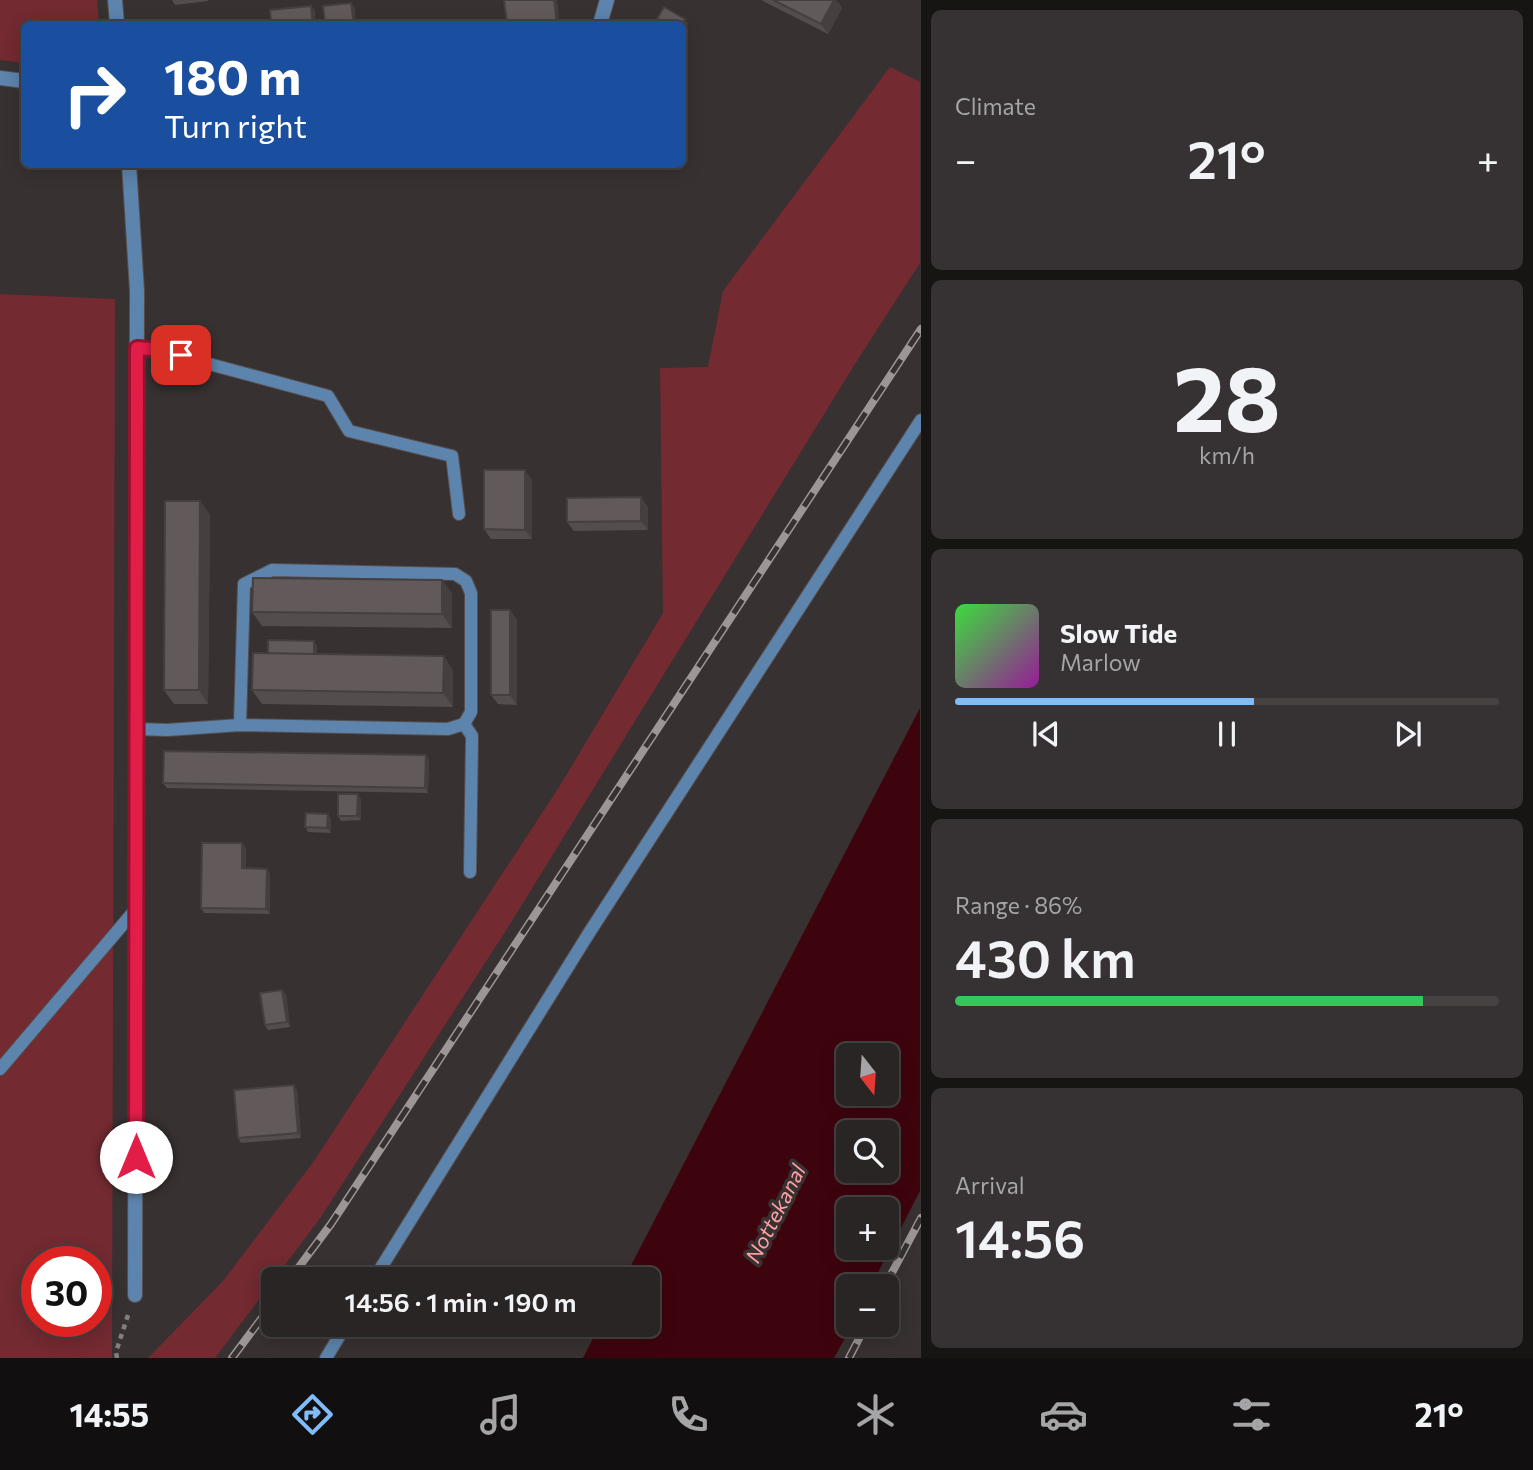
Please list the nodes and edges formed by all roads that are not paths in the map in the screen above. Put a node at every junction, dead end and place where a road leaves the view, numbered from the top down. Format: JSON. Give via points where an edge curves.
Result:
{"nodes":[{"id":1,"x":115,"y":0,"type":"edge"},
{"id":2,"x":607,"y":0,"type":"edge"},
{"id":3,"x":117,"y":21,"type":"edge"},
{"id":4,"x":601,"y":21,"type":"edge"},
{"id":5,"x":0,"y":78,"type":"edge"},
{"id":6,"x":21,"y":81,"type":"edge"},
{"id":7,"x":129,"y":168,"type":"edge"},
{"id":8,"x":137,"y":348,"type":"junction"},
{"id":9,"x":920,"y":420,"type":"edge"},
{"id":10,"x":459,"y":514,"type":"dead end"},
{"id":11,"x":464,"y":724,"type":"junction"},
{"id":12,"x":240,"y":725,"type":"junction"},
{"id":13,"x":137,"y":729,"type":"junction"},
{"id":14,"x":470,"y":872,"type":"dead end"},
{"id":15,"x":136,"y":909,"type":"junction"},
{"id":16,"x":0,"y":1069,"type":"edge"},
{"id":17,"x":381,"y":1267,"type":"edge"},
{"id":18,"x":135,"y":1295,"type":"road end"},
{"id":19,"x":339,"y":1337,"type":"edge"},
{"id":20,"x":326,"y":1358,"type":"edge"}],
"edges":[{"from":1,"to":3,"type":"street"},
{"from":2,"to":4,"type":"street"},
{"from":5,"to":6,"type":"street"},
{"from":7,"to":8,"type":"street"},
{"from":8,"to":10,"type":"lane","via":[[165,350],[328,396],[349,431],[452,456]]},
{"from":8,"to":13,"type":"street"},
{"from":9,"to":17,"type":"lane","via":[[589,933]]},
{"from":11,"to":12,"type":"lane","via":[[447,729]]},
{"from":11,"to":12,"type":"lane","via":[[471,712],[471,593],[466,580],[454,574],[272,570],[244,584]]},
{"from":11,"to":14,"type":"lane","via":[[472,736]]},
{"from":12,"to":13,"type":"lane"},
{"from":13,"to":15,"type":"street"},
{"from":15,"to":16,"type":"lane"},
{"from":15,"to":18,"type":"street"},
{"from":19,"to":20,"type":"lane"}]}
